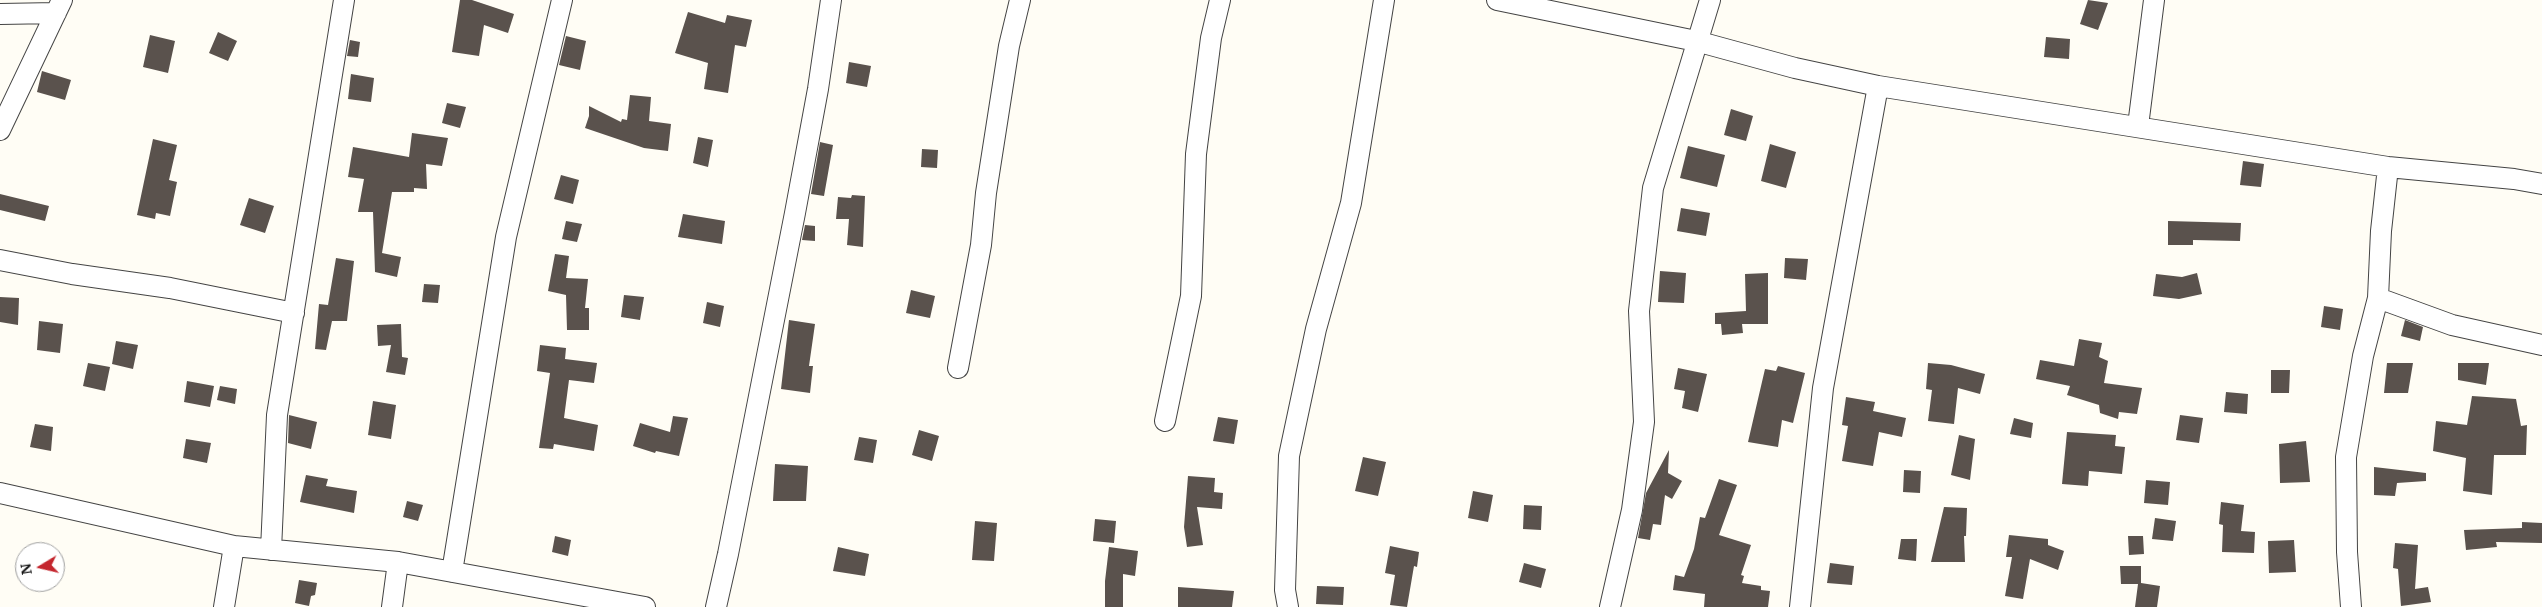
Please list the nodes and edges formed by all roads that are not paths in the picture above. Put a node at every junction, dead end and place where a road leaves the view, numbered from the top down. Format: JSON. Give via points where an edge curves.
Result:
{"nodes":[{"id":1,"x":344,"y":0,"type":"edge"},
{"id":2,"x":562,"y":0,"type":"edge"},
{"id":3,"x":831,"y":0,"type":"edge"},
{"id":4,"x":1020,"y":0,"type":"edge"},
{"id":5,"x":1220,"y":0,"type":"edge"},
{"id":6,"x":1384,"y":0,"type":"edge"},
{"id":7,"x":1497,"y":0,"type":"edge"},
{"id":8,"x":1710,"y":0,"type":"edge"},
{"id":9,"x":2151,"y":1,"type":"edge"},
{"id":10,"x":59,"y":6,"type":"edge"},
{"id":11,"x":0,"y":14,"type":"edge"},
{"id":12,"x":1696,"y":41,"type":"junction"},
{"id":13,"x":1878,"y":86,"type":"junction"},
{"id":14,"x":2138,"y":126,"type":"junction"},
{"id":15,"x":0,"y":130,"type":"edge"},
{"id":16,"x":2388,"y":167,"type":"junction"},
{"id":17,"x":2542,"y":184,"type":"edge"},
{"id":18,"x":0,"y":260,"type":"edge"},
{"id":19,"x":2378,"y":298,"type":"junction"},
{"id":20,"x":294,"y":313,"type":"junction"},
{"id":21,"x":2542,"y":345,"type":"edge"},
{"id":22,"x":958,"y":368,"type":"dead end"},
{"id":23,"x":1165,"y":421,"type":"dead end"},
{"id":24,"x":0,"y":493,"type":"edge"},
{"id":25,"x":234,"y":546,"type":"junction"},
{"id":26,"x":271,"y":550,"type":"junction"},
{"id":27,"x":398,"y":562,"type":"junction"},
{"id":28,"x":452,"y":572,"type":"junction"},
{"id":29,"x":224,"y":607,"type":"edge"},
{"id":30,"x":392,"y":607,"type":"edge"},
{"id":31,"x":645,"y":607,"type":"edge"},
{"id":32,"x":716,"y":607,"type":"edge"},
{"id":33,"x":1288,"y":607,"type":"edge"},
{"id":34,"x":1610,"y":607,"type":"edge"},
{"id":35,"x":1800,"y":607,"type":"edge"},
{"id":36,"x":2351,"y":607,"type":"edge"}],
"edges":[{"from":1,"to":20,"type":"street"},
{"from":2,"to":28,"type":"street","via":[[506,237]]},
{"from":3,"to":32,"type":"street","via":[[818,89]]},
{"from":4,"to":22,"type":"street","via":[[1009,46],[981,245]]},
{"from":5,"to":23,"type":"street","via":[[1211,38],[1196,154],[1192,296]]},
{"from":6,"to":33,"type":"street","via":[[1351,203],[1316,329],[1289,456],[1285,590]]},
{"from":7,"to":12,"type":"street"},
{"from":8,"to":12,"type":"street"},
{"from":9,"to":14,"type":"street"},
{"from":10,"to":11,"type":"street"},
{"from":10,"to":15,"type":"street"},
{"from":12,"to":13,"type":"street"},
{"from":12,"to":34,"type":"street","via":[[1653,188],[1639,310],[1644,422],[1632,510]]},
{"from":13,"to":14,"type":"street"},
{"from":13,"to":35,"type":"street","via":[[1823,388]]},
{"from":14,"to":16,"type":"street"},
{"from":16,"to":17,"type":"street"},
{"from":16,"to":19,"type":"street"},
{"from":18,"to":20,"type":"street","via":[[170,288]]},
{"from":19,"to":21,"type":"street","via":[[2452,325]]},
{"from":19,"to":36,"type":"street","via":[[2363,356],[2346,458]]},
{"from":20,"to":26,"type":"street","via":[[277,416]]},
{"from":24,"to":25,"type":"street"},
{"from":25,"to":26,"type":"street"},
{"from":25,"to":29,"type":"street"},
{"from":26,"to":27,"type":"street"},
{"from":27,"to":28,"type":"street"},
{"from":27,"to":30,"type":"street"},
{"from":28,"to":31,"type":"street"}]}
